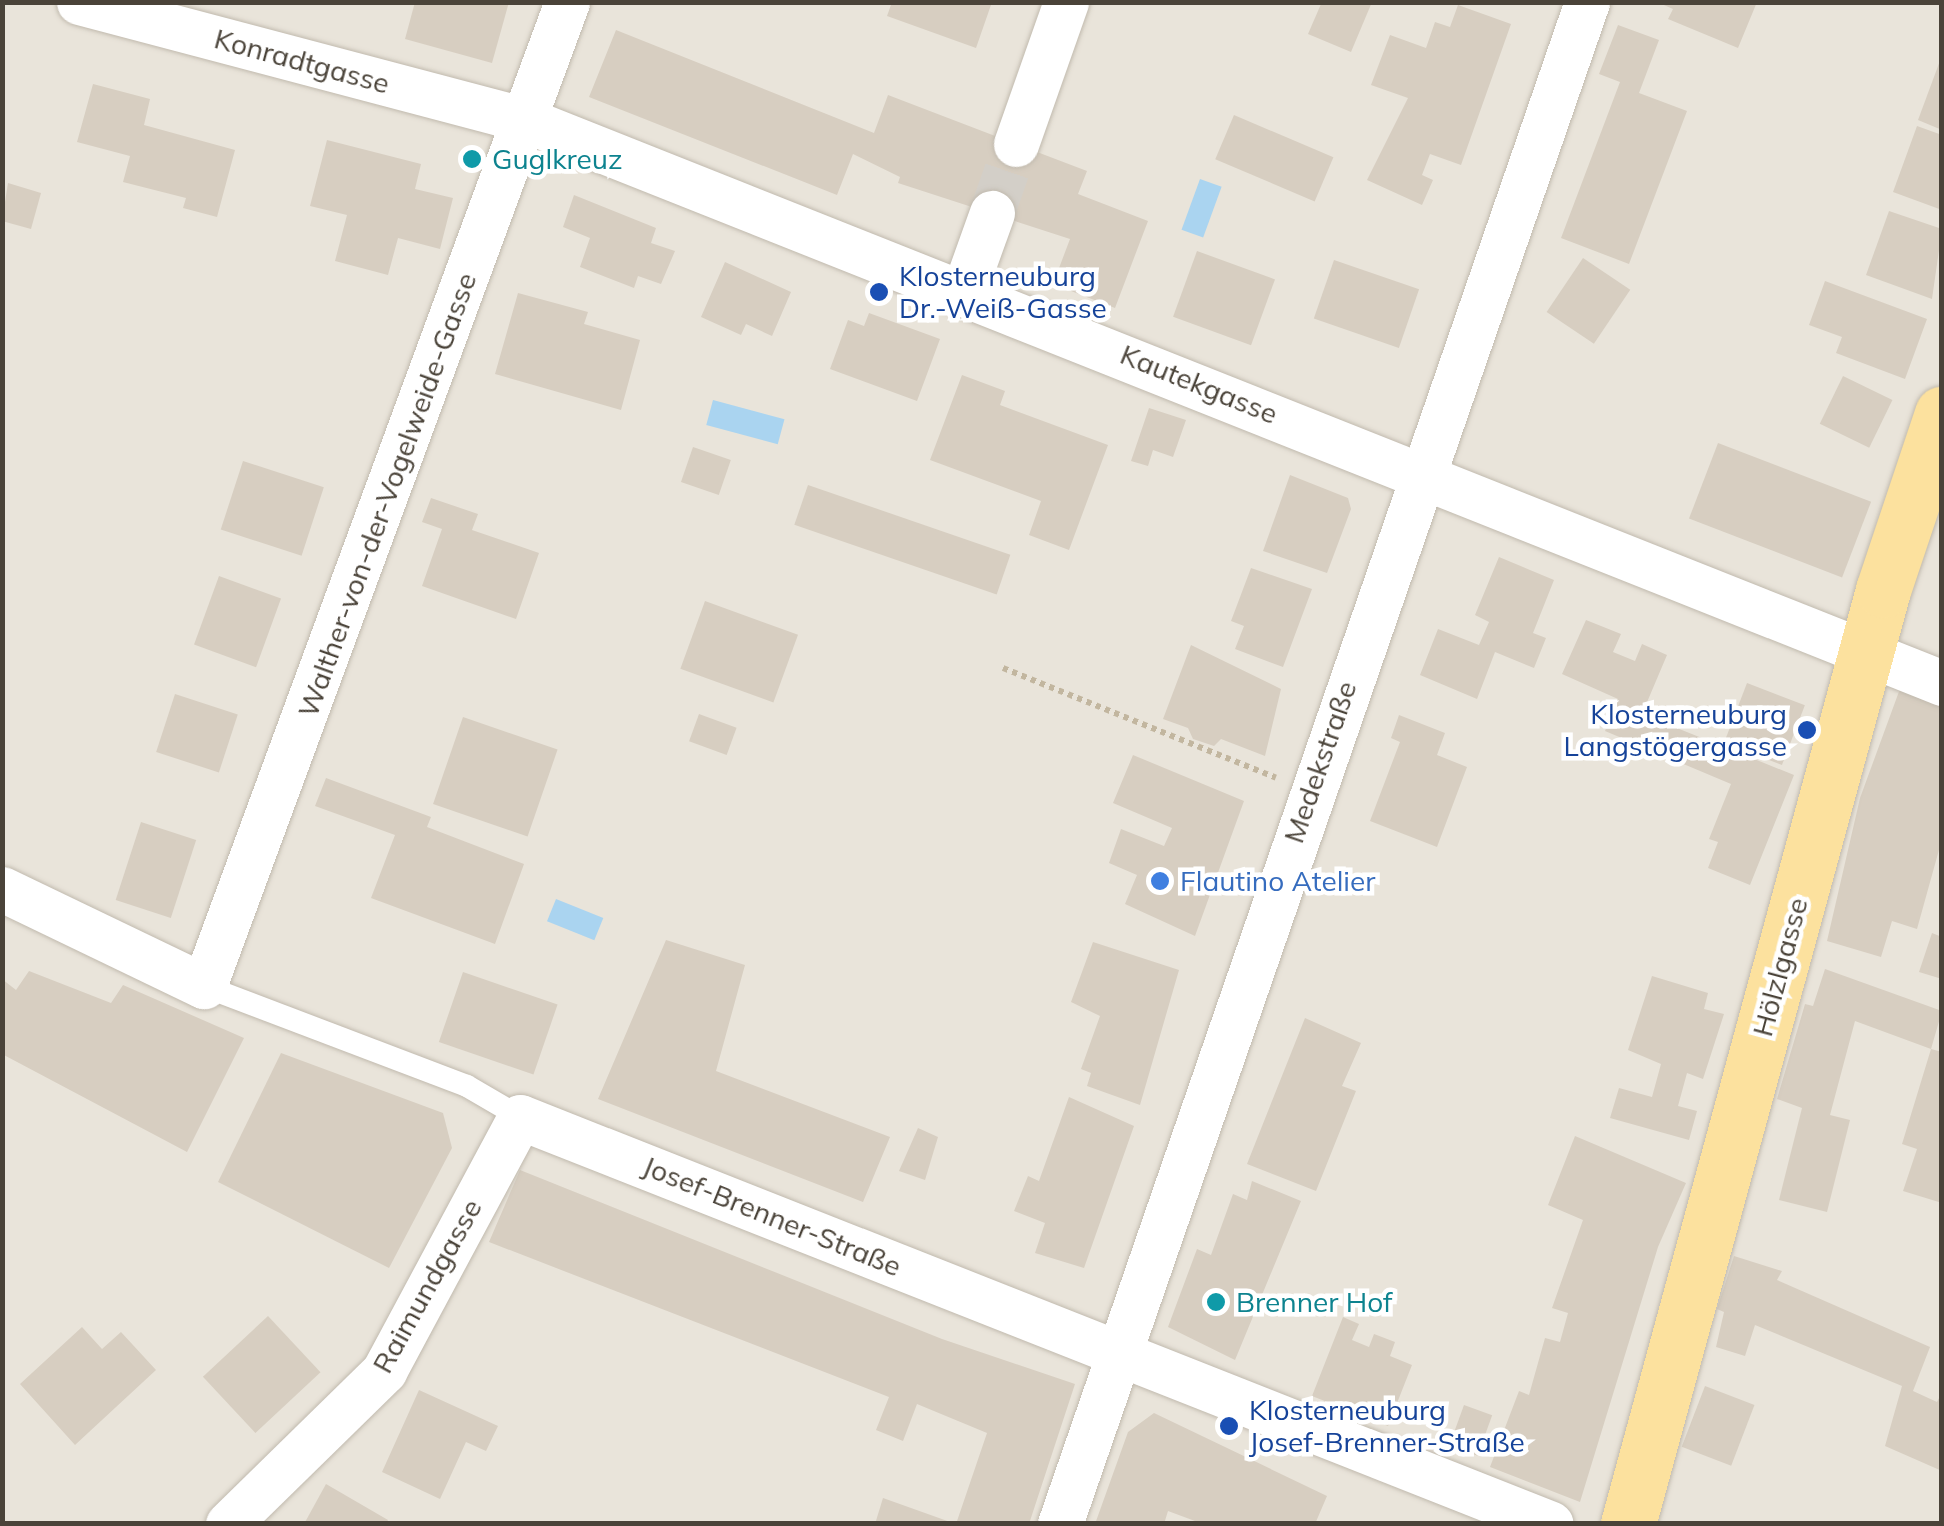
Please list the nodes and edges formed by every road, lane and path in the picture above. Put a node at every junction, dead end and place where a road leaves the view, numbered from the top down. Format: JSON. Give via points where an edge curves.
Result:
{"nodes":[{"id":1,"x":78,"y":2,"type":"edge"},
{"id":2,"x":567,"y":2,"type":"edge"},
{"id":3,"x":1066,"y":2,"type":"edge"},
{"id":4,"x":1587,"y":2,"type":"edge"},
{"id":5,"x":526,"y":120,"type":"junction"},
{"id":6,"x":1016,"y":144,"type":"tunnel mouth"},
{"id":7,"x":992,"y":213,"type":"tunnel mouth"},
{"id":8,"x":964,"y":291,"type":"junction"},
{"id":9,"x":1942,"y":414,"type":"edge"},
{"id":10,"x":1420,"y":472,"type":"junction"},
{"id":11,"x":1868,"y":657,"type":"junction"},
{"id":12,"x":1003,"y":668,"type":"dead end"},
{"id":13,"x":1942,"y":683,"type":"edge"},
{"id":14,"x":1273,"y":777,"type":"dead end"},
{"id":15,"x":2,"y":889,"type":"edge"},
{"id":16,"x":204,"y":986,"type":"junction"},
{"id":17,"x":520,"y":1117,"type":"junction"},
{"id":18,"x":1118,"y":1353,"type":"junction"},
{"id":19,"x":228,"y":1524,"type":"edge"},
{"id":20,"x":1060,"y":1524,"type":"edge"},
{"id":21,"x":1551,"y":1524,"type":"edge"},
{"id":22,"x":1628,"y":1524,"type":"edge"}],
"edges":[{"from":1,"to":5,"type":"street","name":"Konradtgasse"},
{"from":2,"to":5,"type":"street","name":"Walther-von-der-Vogelweide-Gasse"},
{"from":3,"to":6,"type":"street"},
{"from":4,"to":10,"type":"street","name":"Medekstraße"},
{"from":5,"to":8,"type":"street","name":"Kautekgasse"},
{"from":5,"to":16,"type":"street","name":"Walther-von-der-Vogelweide-Gasse"},
{"from":7,"to":8,"type":"street"},
{"from":8,"to":10,"type":"street","name":"Kautekgasse"},
{"from":9,"to":11,"type":"main road","name":"Hölzlgasse"},
{"from":10,"to":11,"type":"street","name":"Kautekgasse"},
{"from":10,"to":18,"type":"street","name":"Medekstraße"},
{"from":11,"to":13,"type":"street","name":"Kautekgasse"},
{"from":11,"to":22,"type":"main road","name":"Hölzlgasse"},
{"from":12,"to":14,"type":"path"},
{"from":15,"to":16,"type":"street","name":"Josef-Brenner-Straße"},
{"from":16,"to":17,"type":"lane","name":"Josef-Brenner-Straße","via":[[467,1086]]},
{"from":17,"to":18,"type":"street","name":"Josef-Brenner-Straße"},
{"from":17,"to":19,"type":"street","name":"Raimundgasse","via":[[384,1371]]},
{"from":18,"to":20,"type":"street","name":"Medekstraße"},
{"from":18,"to":21,"type":"street","name":"Josef-Brenner-Straße"}]}
